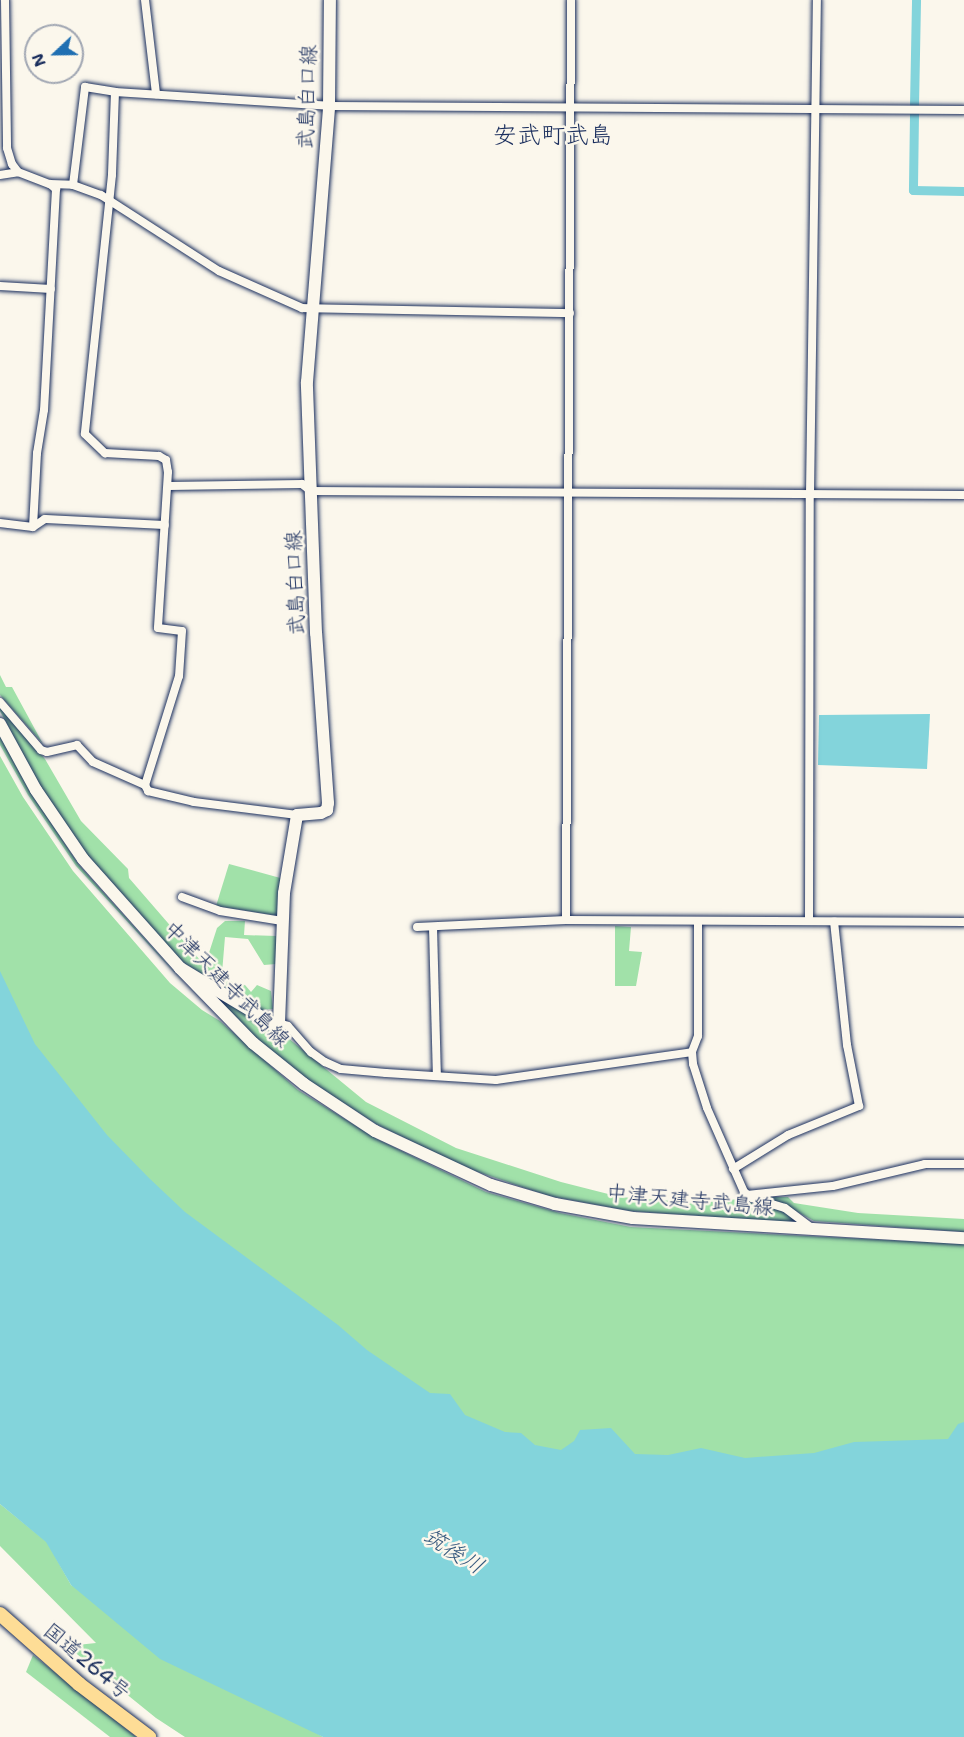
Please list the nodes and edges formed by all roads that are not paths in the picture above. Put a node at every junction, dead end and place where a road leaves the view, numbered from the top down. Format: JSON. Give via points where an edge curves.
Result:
{"nodes":[{"id":1,"x":5,"y":0,"type":"edge"},
{"id":2,"x":145,"y":0,"type":"edge"},
{"id":3,"x":330,"y":0,"type":"edge"},
{"id":4,"x":571,"y":0,"type":"edge"},
{"id":5,"x":817,"y":0,"type":"edge"},
{"id":6,"x":115,"y":92,"type":"junction"},
{"id":7,"x":156,"y":94,"type":"junction"},
{"id":8,"x":329,"y":106,"type":"junction"},
{"id":9,"x":571,"y":108,"type":"junction"},
{"id":10,"x":816,"y":110,"type":"junction"},
{"id":11,"x":964,"y":110,"type":"edge"},
{"id":12,"x":18,"y":172,"type":"junction"},
{"id":13,"x":0,"y":175,"type":"edge"},
{"id":14,"x":50,"y":184,"type":"junction"},
{"id":15,"x":73,"y":185,"type":"junction"},
{"id":16,"x":109,"y":199,"type":"junction"},
{"id":17,"x":0,"y":286,"type":"edge"},
{"id":18,"x":51,"y":289,"type":"junction"},
{"id":19,"x":311,"y":309,"type":"junction"},
{"id":20,"x":570,"y":313,"type":"junction"},
{"id":21,"x":169,"y":486,"type":"junction"},
{"id":22,"x":311,"y":490,"type":"junction"},
{"id":23,"x":568,"y":493,"type":"junction"},
{"id":24,"x":810,"y":494,"type":"junction"},
{"id":25,"x":964,"y":495,"type":"edge"},
{"id":26,"x":0,"y":523,"type":"edge"},
{"id":27,"x":165,"y":525,"type":"junction"},
{"id":28,"x":33,"y":527,"type":"junction"},
{"id":29,"x":0,"y":702,"type":"edge"},
{"id":30,"x":0,"y":724,"type":"edge"},
{"id":31,"x":145,"y":785,"type":"junction"},
{"id":32,"x":297,"y":815,"type":"junction"},
{"id":33,"x":182,"y":897,"type":"dead end"},
{"id":34,"x":566,"y":920,"type":"junction"},
{"id":35,"x":809,"y":920,"type":"junction"},
{"id":36,"x":282,"y":921,"type":"junction"},
{"id":37,"x":698,"y":921,"type":"junction"},
{"id":38,"x":834,"y":922,"type":"junction"},
{"id":39,"x":964,"y":922,"type":"edge"},
{"id":40,"x":417,"y":927,"type":"dead end"},
{"id":41,"x":433,"y":927,"type":"junction"},
{"id":42,"x":180,"y":968,"type":"junction"},
{"id":43,"x":279,"y":1023,"type":"junction"},
{"id":44,"x":692,"y":1052,"type":"junction"},
{"id":45,"x":437,"y":1075,"type":"junction"},
{"id":46,"x":964,"y":1164,"type":"edge"},
{"id":47,"x":734,"y":1169,"type":"junction"},
{"id":48,"x":747,"y":1195,"type":"junction"},
{"id":49,"x":813,"y":1230,"type":"junction"},
{"id":50,"x":964,"y":1238,"type":"edge"},
{"id":51,"x":0,"y":1614,"type":"edge"},
{"id":52,"x":149,"y":1737,"type":"edge"}],
"edges":[{"from":1,"to":12,"type":"street","via":[[6,140],[12,165]]},
{"from":2,"to":7,"type":"street"},
{"from":3,"to":8,"type":"main road","name":"武島白口線"},
{"from":4,"to":9,"type":"street"},
{"from":5,"to":10,"type":"street"},
{"from":6,"to":7,"type":"street"},
{"from":6,"to":15,"type":"street","via":[[85,87]]},
{"from":6,"to":16,"type":"street"},
{"from":7,"to":8,"type":"street"},
{"from":8,"to":9,"type":"street"},
{"from":8,"to":19,"type":"main road","name":"武島白口線"},
{"from":9,"to":10,"type":"street"},
{"from":9,"to":20,"type":"street"},
{"from":10,"to":11,"type":"street"},
{"from":10,"to":24,"type":"street"},
{"from":12,"to":13,"type":"street"},
{"from":12,"to":14,"type":"street"},
{"from":14,"to":15,"type":"street"},
{"from":14,"to":18,"type":"street","via":[[56,189],[57,198]]},
{"from":15,"to":16,"type":"street"},
{"from":16,"to":19,"type":"street","via":[[219,271]]},
{"from":16,"to":21,"type":"street","via":[[85,434],[105,453],[152,455],[166,460]]},
{"from":17,"to":18,"type":"street"},
{"from":18,"to":28,"type":"street"},
{"from":19,"to":20,"type":"street"},
{"from":19,"to":22,"type":"main road","name":"武島白口線","via":[[307,382]]},
{"from":20,"to":23,"type":"street"},
{"from":21,"to":22,"type":"street","via":[[302,484]]},
{"from":21,"to":27,"type":"street"},
{"from":22,"to":23,"type":"street"},
{"from":22,"to":32,"type":"main road","name":"武島白口線","via":[[328,803],[327,810],[321,813]]},
{"from":23,"to":24,"type":"street"},
{"from":23,"to":34,"type":"street"},
{"from":24,"to":25,"type":"street"},
{"from":24,"to":35,"type":"street"},
{"from":26,"to":28,"type":"street"},
{"from":27,"to":28,"type":"street","via":[[45,519]]},
{"from":27,"to":31,"type":"street","via":[[158,628],[182,631],[180,665]]},
{"from":29,"to":31,"type":"street","via":[[41,750],[77,746],[100,766]]},
{"from":30,"to":42,"type":"main road","name":"中津天建寺武島線","via":[[36,790],[83,859]]},
{"from":31,"to":32,"type":"street","via":[[148,791],[194,802]]},
{"from":32,"to":36,"type":"main road"},
{"from":33,"to":36,"type":"street","via":[[220,911]]},
{"from":34,"to":37,"type":"street"},
{"from":34,"to":41,"type":"street"},
{"from":35,"to":37,"type":"street"},
{"from":35,"to":38,"type":"street"},
{"from":36,"to":43,"type":"main road"},
{"from":37,"to":44,"type":"street","via":[[698,1036]]},
{"from":38,"to":39,"type":"street"},
{"from":38,"to":47,"type":"street","via":[[847,1045],[859,1106],[788,1135]]},
{"from":40,"to":41,"type":"street"},
{"from":41,"to":45,"type":"street"},
{"from":42,"to":43,"type":"main road"},
{"from":42,"to":49,"type":"main road","name":"中津天建寺武島線","via":[[253,1042],[303,1084],[375,1131],[491,1185],[555,1204],[633,1218]]},
{"from":43,"to":45,"type":"street","via":[[288,1026],[311,1052],[341,1068]]},
{"from":44,"to":45,"type":"street","via":[[496,1080]]},
{"from":44,"to":47,"type":"street","via":[[707,1108]]},
{"from":46,"to":48,"type":"street","via":[[925,1164],[833,1186]]},
{"from":47,"to":48,"type":"street"},
{"from":48,"to":49,"type":"street","via":[[785,1208]]},
{"from":49,"to":50,"type":"main road","name":"中津天建寺武島線"},
{"from":51,"to":52,"type":"highway","name":"国道264号","via":[[79,1684]]}]}
